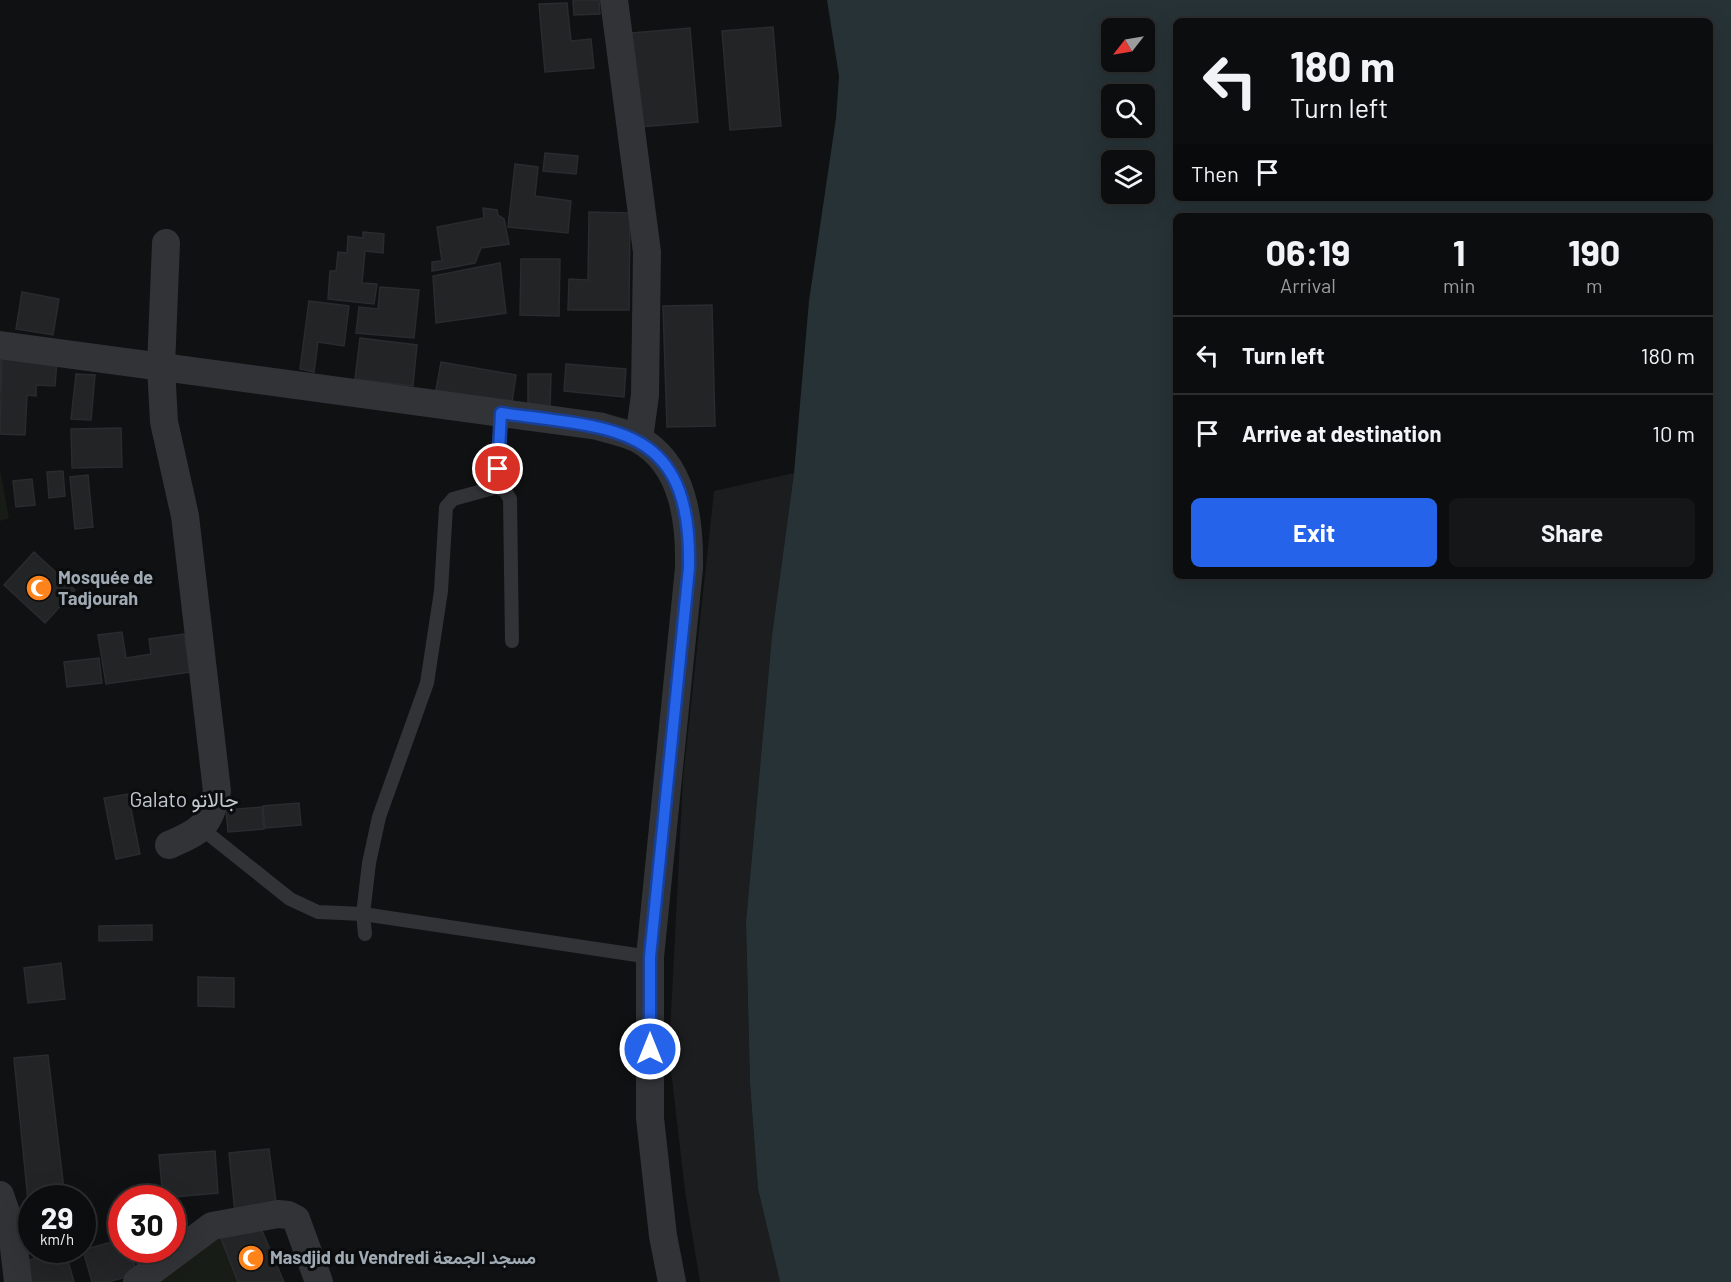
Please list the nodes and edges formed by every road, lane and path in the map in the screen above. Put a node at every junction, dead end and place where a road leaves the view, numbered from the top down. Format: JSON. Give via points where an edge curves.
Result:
{"nodes":[{"id":1,"x":614,"y":0,"type":"edge"},
{"id":2,"x":166,"y":243,"type":"dead end"},
{"id":3,"x":0,"y":345,"type":"edge"},
{"id":4,"x":161,"y":367,"type":"junction"},
{"id":5,"x":501,"y":413,"type":"junction"},
{"id":6,"x":639,"y":439,"type":"junction"},
{"id":7,"x":497,"y":487,"type":"junction"},
{"id":8,"x":512,"y":641,"type":"dead end"},
{"id":9,"x":201,"y":828,"type":"junction"},
{"id":10,"x":169,"y":845,"type":"dead end"},
{"id":11,"x":363,"y":914,"type":"junction"},
{"id":12,"x":364,"y":934,"type":"dead end"},
{"id":13,"x":650,"y":957,"type":"junction"},
{"id":14,"x":0,"y":1195,"type":"edge"},
{"id":15,"x":18,"y":1282,"type":"edge"},
{"id":16,"x":137,"y":1282,"type":"edge"},
{"id":17,"x":319,"y":1282,"type":"edge"},
{"id":18,"x":672,"y":1282,"type":"edge"}],
"edges":[{"from":1,"to":6,"type":"street","via":[[647,252],[645,395]]},
{"from":2,"to":4,"type":"street"},
{"from":3,"to":4,"type":"street"},
{"from":4,"to":5,"type":"street"},
{"from":4,"to":9,"type":"street","via":[[164,422],[185,516],[217,791],[212,815]]},
{"from":5,"to":6,"type":"street","via":[[598,426]]},
{"from":5,"to":7,"type":"lane"},
{"from":6,"to":13,"type":"street","via":[[662,461],[682,495],[690,531]]},
{"from":7,"to":8,"type":"lane","via":[[510,499]]},
{"from":7,"to":11,"type":"lane","via":[[453,499],[446,507],[441,591],[428,682],[379,817]]},
{"from":9,"to":10,"type":"street"},
{"from":9,"to":11,"type":"lane","via":[[290,899],[318,912]]},
{"from":11,"to":12,"type":"lane"},
{"from":11,"to":13,"type":"lane"},
{"from":13,"to":18,"type":"street","via":[[650,1118]]},
{"from":14,"to":15,"type":"street","via":[[12,1230]]},
{"from":16,"to":17,"type":"street","via":[[212,1226],[278,1214],[296,1220]]}]}
